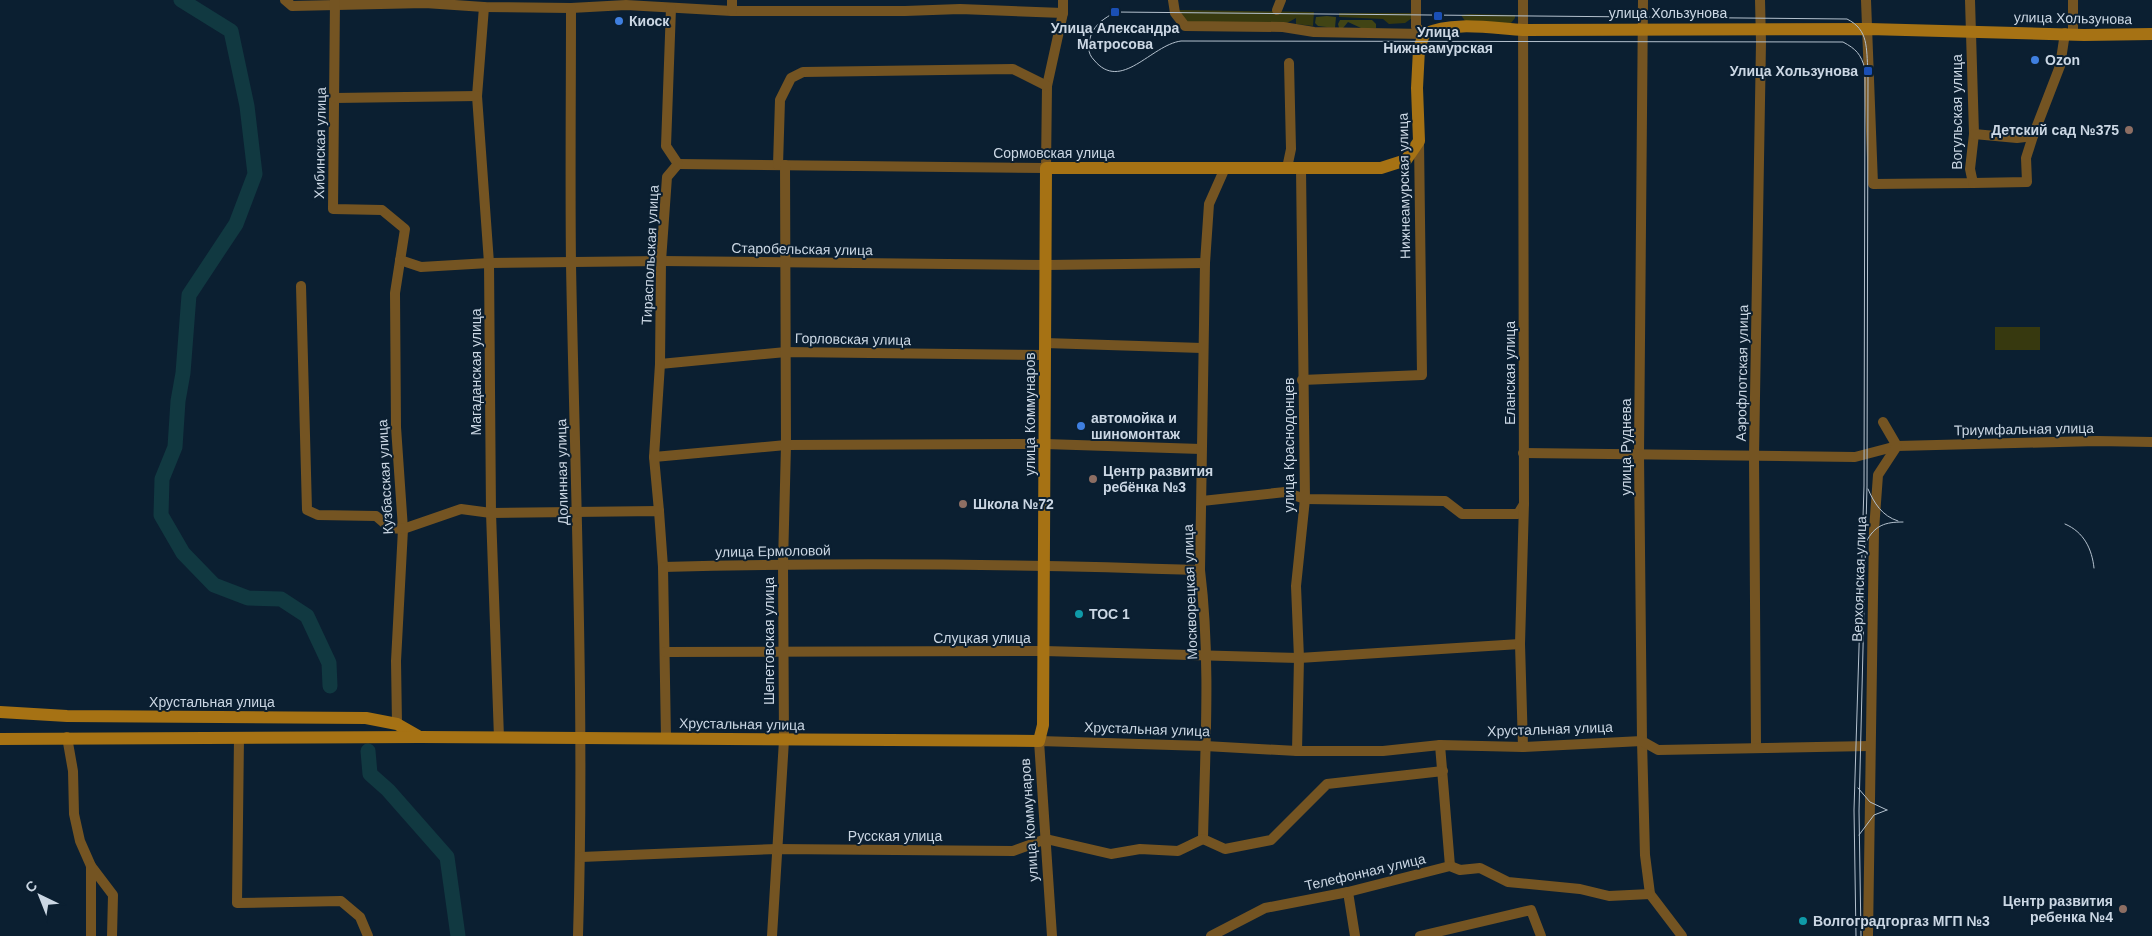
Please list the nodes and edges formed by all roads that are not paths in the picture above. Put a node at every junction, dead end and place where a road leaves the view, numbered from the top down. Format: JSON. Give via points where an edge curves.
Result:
{"nodes":[{"id":1,"x":285,"y":0,"type":"edge"},
{"id":2,"x":732,"y":0,"type":"edge"},
{"id":3,"x":1063,"y":0,"type":"edge"},
{"id":4,"x":1173,"y":0,"type":"edge"},
{"id":5,"x":1416,"y":0,"type":"edge"},
{"id":6,"x":1523,"y":0,"type":"edge"},
{"id":7,"x":1642,"y":0,"type":"edge"},
{"id":8,"x":1760,"y":0,"type":"edge"},
{"id":9,"x":1866,"y":0,"type":"edge"},
{"id":10,"x":1970,"y":0,"type":"edge"},
{"id":11,"x":2073,"y":0,"type":"edge"},
{"id":12,"x":425,"y":1,"type":"edge"},
{"id":13,"x":626,"y":2,"type":"edge"},
{"id":14,"x":335,"y":3,"type":"edge"},
{"id":15,"x":526,"y":3,"type":"edge"},
{"id":16,"x":959,"y":4,"type":"edge"},
{"id":17,"x":837,"y":5,"type":"edge"},
{"id":18,"x":484,"y":7,"type":"junction"},
{"id":19,"x":571,"y":8,"type":"junction"},
{"id":20,"x":671,"y":8,"type":"junction"},
{"id":21,"x":732,"y":11,"type":"junction"},
{"id":22,"x":1063,"y":13,"type":"junction"},
{"id":23,"x":1642,"y":28,"type":"junction"},
{"id":24,"x":1760,"y":28,"type":"junction"},
{"id":25,"x":1869,"y":29,"type":"junction"},
{"id":26,"x":1523,"y":30,"type":"junction"},
{"id":27,"x":1970,"y":30,"type":"junction"},
{"id":28,"x":2069,"y":33,"type":"junction"},
{"id":29,"x":1424,"y":34,"type":"junction"},
{"id":30,"x":2152,"y":34,"type":"edge"},
{"id":31,"x":1289,"y":63,"type":"dead end"},
{"id":32,"x":1048,"y":86,"type":"junction"},
{"id":33,"x":477,"y":96,"type":"junction"},
{"id":34,"x":335,"y":98,"type":"junction"},
{"id":35,"x":1974,"y":134,"type":"junction"},
{"id":36,"x":2032,"y":136,"type":"junction"},
{"id":37,"x":1419,"y":141,"type":"junction"},
{"id":38,"x":678,"y":164,"type":"junction"},
{"id":39,"x":782,"y":165,"type":"junction"},
{"id":40,"x":1046,"y":168,"type":"junction"},
{"id":41,"x":1226,"y":168,"type":"junction"},
{"id":42,"x":1288,"y":168,"type":"junction"},
{"id":43,"x":1301,"y":168,"type":"junction"},
{"id":44,"x":1973,"y":182,"type":"junction"},
{"id":45,"x":405,"y":229,"type":"joint"},
{"id":46,"x":400,"y":260,"type":"junction"},
{"id":47,"x":661,"y":261,"type":"junction"},
{"id":48,"x":489,"y":263,"type":"junction"},
{"id":49,"x":571,"y":263,"type":"junction"},
{"id":50,"x":1205,"y":263,"type":"junction"},
{"id":51,"x":786,"y":264,"type":"junction"},
{"id":52,"x":1046,"y":265,"type":"junction"},
{"id":53,"x":301,"y":286,"type":"dead end"},
{"id":54,"x":1202,"y":348,"type":"junction"},
{"id":55,"x":1045,"y":349,"type":"junction"},
{"id":56,"x":786,"y":352,"type":"junction"},
{"id":57,"x":660,"y":364,"type":"junction"},
{"id":58,"x":1302,"y":380,"type":"junction"},
{"id":59,"x":1883,"y":422,"type":"dead end"},
{"id":60,"x":2152,"y":442,"type":"edge"},
{"id":61,"x":1045,"y":444,"type":"junction"},
{"id":62,"x":786,"y":445,"type":"junction"},
{"id":63,"x":1897,"y":446,"type":"junction"},
{"id":64,"x":1201,"y":449,"type":"junction"},
{"id":65,"x":1523,"y":453,"type":"junction"},
{"id":66,"x":1639,"y":454,"type":"junction"},
{"id":67,"x":1754,"y":456,"type":"junction"},
{"id":68,"x":654,"y":457,"type":"junction"},
{"id":69,"x":1305,"y":499,"type":"junction"},
{"id":70,"x":1202,"y":501,"type":"junction"},
{"id":71,"x":1524,"y":503,"type":"junction"},
{"id":72,"x":659,"y":510,"type":"junction"},
{"id":73,"x":577,"y":511,"type":"junction"},
{"id":74,"x":491,"y":514,"type":"junction"},
{"id":75,"x":403,"y":529,"type":"junction"},
{"id":76,"x":782,"y":564,"type":"junction"},
{"id":77,"x":1044,"y":565,"type":"junction"},
{"id":78,"x":663,"y":567,"type":"junction"},
{"id":79,"x":1200,"y":570,"type":"junction"},
{"id":80,"x":1520,"y":644,"type":"junction"},
{"id":81,"x":784,"y":651,"type":"junction"},
{"id":82,"x":1044,"y":651,"type":"junction"},
{"id":83,"x":665,"y":652,"type":"junction"},
{"id":84,"x":1206,"y":656,"type":"junction"},
{"id":85,"x":1299,"y":658,"type":"junction"},
{"id":86,"x":0,"y":712,"type":"edge"},
{"id":87,"x":397,"y":724,"type":"junction"},
{"id":88,"x":67,"y":737,"type":"junction"},
{"id":89,"x":239,"y":737,"type":"junction"},
{"id":90,"x":420,"y":737,"type":"junction"},
{"id":91,"x":0,"y":738,"type":"edge"},
{"id":92,"x":499,"y":738,"type":"junction"},
{"id":93,"x":580,"y":738,"type":"junction"},
{"id":94,"x":666,"y":738,"type":"junction"},
{"id":95,"x":784,"y":740,"type":"junction"},
{"id":96,"x":1039,"y":741,"type":"junction"},
{"id":97,"x":1642,"y":741,"type":"junction"},
{"id":98,"x":1440,"y":744,"type":"junction"},
{"id":99,"x":1205,"y":746,"type":"junction"},
{"id":100,"x":1870,"y":746,"type":"junction"},
{"id":101,"x":1523,"y":747,"type":"junction"},
{"id":102,"x":1756,"y":747,"type":"junction"},
{"id":103,"x":1297,"y":751,"type":"junction"},
{"id":104,"x":1443,"y":771,"type":"junction"},
{"id":105,"x":1046,"y":839,"type":"junction"},
{"id":106,"x":1203,"y":839,"type":"junction"},
{"id":107,"x":777,"y":849,"type":"junction"},
{"id":108,"x":580,"y":857,"type":"junction"},
{"id":109,"x":91,"y":866,"type":"junction"},
{"id":110,"x":1450,"y":866,"type":"junction"},
{"id":111,"x":1348,"y":892,"type":"junction"},
{"id":112,"x":1650,"y":894,"type":"junction"},
{"id":113,"x":91,"y":936,"type":"edge"},
{"id":114,"x":112,"y":936,"type":"edge"},
{"id":115,"x":368,"y":936,"type":"edge"},
{"id":116,"x":578,"y":936,"type":"edge"},
{"id":117,"x":772,"y":936,"type":"edge"},
{"id":118,"x":1051,"y":936,"type":"edge"},
{"id":119,"x":1211,"y":936,"type":"edge"},
{"id":120,"x":1356,"y":936,"type":"edge"},
{"id":121,"x":1420,"y":936,"type":"edge"},
{"id":122,"x":1541,"y":936,"type":"edge"},
{"id":123,"x":1682,"y":936,"type":"edge"},
{"id":124,"x":1868,"y":936,"type":"edge"}],
"edges":[{"from":1,"to":14,"type":"street","via":[[292,6]]},
{"from":2,"to":21,"type":"street"},
{"from":3,"to":22,"type":"street"},
{"from":4,"to":29,"type":"street","name":"улица Хользунова","via":[[1175,13],[1185,26]]},
{"from":5,"to":29,"type":"street","via":[[1416,28]]},
{"from":6,"to":26,"type":"street","name":"Еланская улица"},
{"from":7,"to":23,"type":"street","name":"улица Руднева"},
{"from":8,"to":24,"type":"street","name":"Аэрофлотская улица"},
{"from":9,"to":25,"type":"street"},
{"from":10,"to":27,"type":"street","name":"Вогульская улица"},
{"from":11,"to":28,"type":"street"},
{"from":12,"to":14,"type":"street"},
{"from":12,"to":18,"type":"street"},
{"from":13,"to":19,"type":"street"},
{"from":13,"to":20,"type":"street"},
{"from":14,"to":34,"type":"street","name":"Хибинская улица"},
{"from":15,"to":18,"type":"street"},
{"from":15,"to":19,"type":"street"},
{"from":16,"to":17,"type":"street","via":[[905,11]]},
{"from":16,"to":22,"type":"street"},
{"from":17,"to":21,"type":"street"},
{"from":18,"to":33,"type":"street","name":"Магаданская улица"},
{"from":19,"to":49,"type":"street","name":"Долинная улица"},
{"from":20,"to":21,"type":"street"},
{"from":20,"to":38,"type":"street","via":[[666,146]]},
{"from":22,"to":32,"type":"street","name":"улица Коммунаров"},
{"from":23,"to":24,"type":"street","name":"улица Хользунова"},
{"from":23,"to":26,"type":"street","name":"улица Хользунова"},
{"from":23,"to":66,"type":"street","name":"улица Руднева"},
{"from":24,"to":25,"type":"street","name":"улица Хользунова"},
{"from":24,"to":67,"type":"street","name":"Аэрофлотская улица"},
{"from":25,"to":27,"type":"street","name":"улица Хользунова"},
{"from":25,"to":44,"type":"street","name":"Вогульская улица","via":[[1873,184]]},
{"from":26,"to":29,"type":"street","name":"улица Хользунова","via":[[1448,28]]},
{"from":26,"to":65,"type":"street","name":"Еланская улица"},
{"from":27,"to":28,"type":"street","name":"улица Хользунова"},
{"from":27,"to":35,"type":"street","name":"Вогульская улица"},
{"from":28,"to":30,"type":"street","name":"улица Хользунова"},
{"from":28,"to":36,"type":"street","via":[[2060,66]]},
{"from":29,"to":37,"type":"street","name":"Нижнеамурская улица","via":[[1419,49],[1417,88]]},
{"from":31,"to":42,"type":"street","via":[[1291,149]]},
{"from":32,"to":39,"type":"street","name":"Шепетовская улица","via":[[1013,69],[803,72],[791,78],[780,100]]},
{"from":32,"to":40,"type":"street","name":"улица Коммунаров"},
{"from":33,"to":34,"type":"street"},
{"from":33,"to":48,"type":"street","name":"Магаданская улица"},
{"from":34,"to":45,"type":"street","name":"Хибинская улица","via":[[333,209],[382,210]]},
{"from":35,"to":36,"type":"street","via":[[2017,138]]},
{"from":35,"to":44,"type":"street","name":"Вогульская улица","via":[[1970,169]]},
{"from":36,"to":44,"type":"street","via":[[2026,158],[2027,182]]},
{"from":37,"to":43,"type":"street","name":"Сормовская улица","via":[[1406,160],[1382,168]]},
{"from":37,"to":58,"type":"street","name":"Нижнеамурская улица","via":[[1422,375]]},
{"from":38,"to":39,"type":"street","name":"Сормовская улица"},
{"from":38,"to":47,"type":"street","name":"Тираспольская улица","via":[[667,177]]},
{"from":39,"to":40,"type":"street","name":"Сормовская улица"},
{"from":39,"to":51,"type":"street","name":"Шепетовская улица"},
{"from":40,"to":41,"type":"street","name":"Сормовская улица"},
{"from":40,"to":52,"type":"street","name":"улица Коммунаров"},
{"from":41,"to":42,"type":"street","name":"Сормовская улица"},
{"from":41,"to":50,"type":"street","name":"Москворецкая улица","via":[[1209,204]]},
{"from":42,"to":43,"type":"street","name":"Сормовская улица"},
{"from":43,"to":58,"type":"street","name":"улица Краснодонцев"},
{"from":45,"to":46,"type":"street","name":"Кузбасская улица"},
{"from":46,"to":48,"type":"street","name":"Старобельская улица","via":[[421,267]]},
{"from":46,"to":75,"type":"street","name":"Кузбасская улица","via":[[395,293],[396,417]]},
{"from":47,"to":49,"type":"street","name":"Старобельская улица"},
{"from":47,"to":51,"type":"street","name":"Старобельская улица"},
{"from":47,"to":57,"type":"street","name":"Тираспольская улица"},
{"from":48,"to":49,"type":"street","name":"Старобельская улица"},
{"from":48,"to":74,"type":"street","name":"Магаданская улица"},
{"from":49,"to":73,"type":"street","name":"Долинная улица"},
{"from":50,"to":52,"type":"street","name":"Старобельская улица"},
{"from":50,"to":54,"type":"street","name":"Москворецкая улица"},
{"from":51,"to":52,"type":"street","name":"Старобельская улица"},
{"from":51,"to":56,"type":"street","name":"Шепетовская улица"},
{"from":52,"to":55,"type":"street","name":"улица Коммунаров"},
{"from":53,"to":75,"type":"street","via":[[307,510],[318,515],[376,516],[390,528]]},
{"from":54,"to":55,"type":"street","name":"Горловская улица"},
{"from":54,"to":64,"type":"street","name":"Москворецкая улица"},
{"from":55,"to":56,"type":"street","name":"Горловская улица"},
{"from":55,"to":61,"type":"street","name":"улица Коммунаров"},
{"from":56,"to":57,"type":"street","name":"Горловская улица"},
{"from":56,"to":62,"type":"street","name":"Шепетовская улица"},
{"from":57,"to":68,"type":"street","name":"Тираспольская улица"},
{"from":58,"to":69,"type":"street","name":"улица Краснодонцев"},
{"from":59,"to":63,"type":"street"},
{"from":60,"to":63,"type":"street","name":"Триумфальная улица"},
{"from":61,"to":62,"type":"street"},
{"from":61,"to":64,"type":"street"},
{"from":61,"to":77,"type":"street","name":"улица Коммунаров"},
{"from":62,"to":68,"type":"street"},
{"from":62,"to":76,"type":"street","name":"Шепетовская улица"},
{"from":63,"to":67,"type":"street","name":"Триумфальная улица","via":[[1855,458]]},
{"from":63,"to":100,"type":"street","name":"Верхоянская улица","via":[[1878,475]]},
{"from":64,"to":70,"type":"street","name":"Москворецкая улица"},
{"from":65,"to":66,"type":"street","name":"Триумфальная улица"},
{"from":65,"to":71,"type":"street","name":"Еланская улица"},
{"from":66,"to":67,"type":"street","name":"Триумфальная улица"},
{"from":66,"to":97,"type":"street","name":"улица Руднева"},
{"from":67,"to":102,"type":"street","name":"Аэрофлотская улица"},
{"from":68,"to":72,"type":"street","name":"Тираспольская улица"},
{"from":69,"to":70,"type":"street","via":[[1285,492]]},
{"from":69,"to":71,"type":"street","via":[[1446,501],[1462,514],[1518,514]]},
{"from":69,"to":85,"type":"street","name":"улица Краснодонцев","via":[[1296,586]]},
{"from":70,"to":79,"type":"street","name":"Москворецкая улица"},
{"from":71,"to":80,"type":"street","name":"Еланская улица"},
{"from":72,"to":73,"type":"street"},
{"from":72,"to":78,"type":"street"},
{"from":73,"to":74,"type":"street"},
{"from":73,"to":93,"type":"street","name":"Долинная улица"},
{"from":74,"to":75,"type":"street","via":[[461,509]]},
{"from":74,"to":92,"type":"street","name":"Магаданская улица"},
{"from":75,"to":87,"type":"street","name":"Кузбасская улица","via":[[396,661]]},
{"from":76,"to":77,"type":"street","name":"улица Ермоловой"},
{"from":76,"to":78,"type":"street","name":"улица Ермоловой"},
{"from":76,"to":81,"type":"street","name":"Шепетовская улица"},
{"from":77,"to":79,"type":"street","name":"улица Ермоловой"},
{"from":77,"to":82,"type":"street","name":"улица Коммунаров"},
{"from":78,"to":83,"type":"street"},
{"from":79,"to":84,"type":"street","name":"Москворецкая улица"},
{"from":80,"to":85,"type":"street","name":"Слуцкая улица"},
{"from":80,"to":101,"type":"street","name":"Еланская улица"},
{"from":81,"to":82,"type":"street","name":"Слуцкая улица"},
{"from":81,"to":83,"type":"street","name":"Слуцкая улица"},
{"from":81,"to":95,"type":"street","name":"Шепетовская улица"},
{"from":82,"to":84,"type":"street","name":"Слуцкая улица"},
{"from":82,"to":96,"type":"street","name":"улица Коммунаров","via":[[1043,725]]},
{"from":83,"to":94,"type":"street"},
{"from":84,"to":85,"type":"street","name":"Слуцкая улица"},
{"from":84,"to":99,"type":"street","name":"Москворецкая улица"},
{"from":85,"to":103,"type":"street","name":"улица Краснодонцев"},
{"from":86,"to":87,"type":"street","name":"Хрустальная улица","via":[[67,716],[366,718]]},
{"from":87,"to":90,"type":"street","name":"Хрустальная улица"},
{"from":88,"to":89,"type":"street","name":"Хрустальная улица"},
{"from":88,"to":91,"type":"street","name":"Хрустальная улица"},
{"from":88,"to":109,"type":"street","via":[[73,772],[74,814],[80,841]]},
{"from":89,"to":90,"type":"street","name":"Хрустальная улица"},
{"from":89,"to":115,"type":"street","via":[[237,903],[341,901],[360,917]]},
{"from":90,"to":92,"type":"street","name":"Хрустальная улица"},
{"from":92,"to":93,"type":"street","name":"Хрустальная улица"},
{"from":93,"to":94,"type":"street","name":"Хрустальная улица"},
{"from":93,"to":108,"type":"street","name":"Долинная улица"},
{"from":94,"to":95,"type":"street","name":"Хрустальная улица"},
{"from":95,"to":96,"type":"street","name":"Хрустальная улица"},
{"from":95,"to":107,"type":"street","name":"Шепетовская улица"},
{"from":96,"to":99,"type":"street","name":"Хрустальная улица"},
{"from":96,"to":105,"type":"street","name":"улица Коммунаров"},
{"from":97,"to":101,"type":"street","name":"Хрустальная улица"},
{"from":97,"to":102,"type":"street","name":"Хрустальная улица","via":[[1658,750]]},
{"from":97,"to":112,"type":"street","name":"улица Руднева","via":[[1645,855]]},
{"from":98,"to":101,"type":"street","name":"Хрустальная улица"},
{"from":98,"to":103,"type":"street","name":"Хрустальная улица","via":[[1383,751]]},
{"from":98,"to":104,"type":"street"},
{"from":99,"to":103,"type":"street","name":"Хрустальная улица"},
{"from":99,"to":106,"type":"street","name":"Москворецкая улица"},
{"from":100,"to":102,"type":"street","name":"Хрустальная улица"},
{"from":100,"to":124,"type":"street","name":"Верхоянская улица"},
{"from":104,"to":106,"type":"street","via":[[1327,784],[1271,840],[1225,849]]},
{"from":104,"to":110,"type":"street"},
{"from":105,"to":106,"type":"street","via":[[1111,854],[1140,849],[1178,851]]},
{"from":105,"to":107,"type":"street","name":"Русская улица","via":[[1013,851]]},
{"from":105,"to":118,"type":"street","name":"улица Коммунаров"},
{"from":107,"to":108,"type":"street","name":"Русская улица"},
{"from":107,"to":117,"type":"street","name":"Шепетовская улица"},
{"from":108,"to":116,"type":"street","name":"Долинная улица"},
{"from":109,"to":113,"type":"street"},
{"from":109,"to":114,"type":"street","via":[[113,895]]},
{"from":110,"to":111,"type":"street","name":"Телефонная улица"},
{"from":110,"to":112,"type":"street","name":"Телефонная улица","via":[[1460,870],[1480,868],[1508,882],[1580,889],[1609,896]]},
{"from":111,"to":119,"type":"street","name":"Телефонная улица","via":[[1264,908]]},
{"from":111,"to":120,"type":"street"},
{"from":112,"to":123,"type":"street"},
{"from":121,"to":122,"type":"street","via":[[1532,910]]}]}
